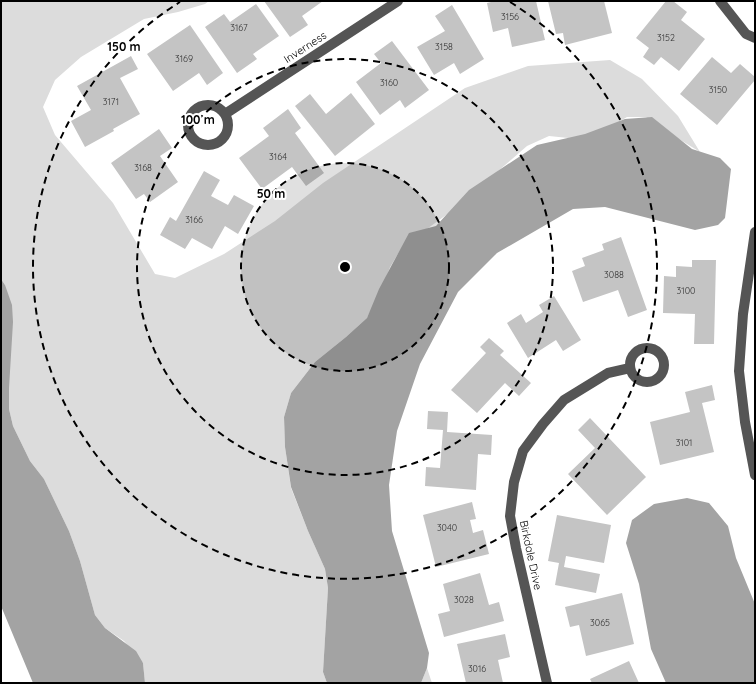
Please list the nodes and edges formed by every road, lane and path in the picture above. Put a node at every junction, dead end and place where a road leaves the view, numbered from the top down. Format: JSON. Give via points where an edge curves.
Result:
{"nodes":[{"id":1,"x":398,"y":1,"type":"edge"},
{"id":2,"x":720,"y":1,"type":"edge"},
{"id":3,"x":755,"y":38,"type":"edge"},
{"id":4,"x":225,"y":114,"type":"dead end"},
{"id":5,"x":755,"y":232,"type":"edge"},
{"id":6,"x":630,"y":368,"type":"dead end"},
{"id":7,"x":755,"y":475,"type":"edge"},
{"id":8,"x":547,"y":683,"type":"edge"}],
"edges":[{"from":1,"to":4,"type":"street","name":"Inverness"},
{"from":2,"to":3,"type":"street","via":[[746,34]]},
{"from":5,"to":7,"type":"street","via":[[743,314],[739,371],[744,422]]},
{"from":6,"to":8,"type":"street","name":"Birkdale Drive","via":[[608,373],[564,400],[523,451],[514,482],[510,516]]}]}
